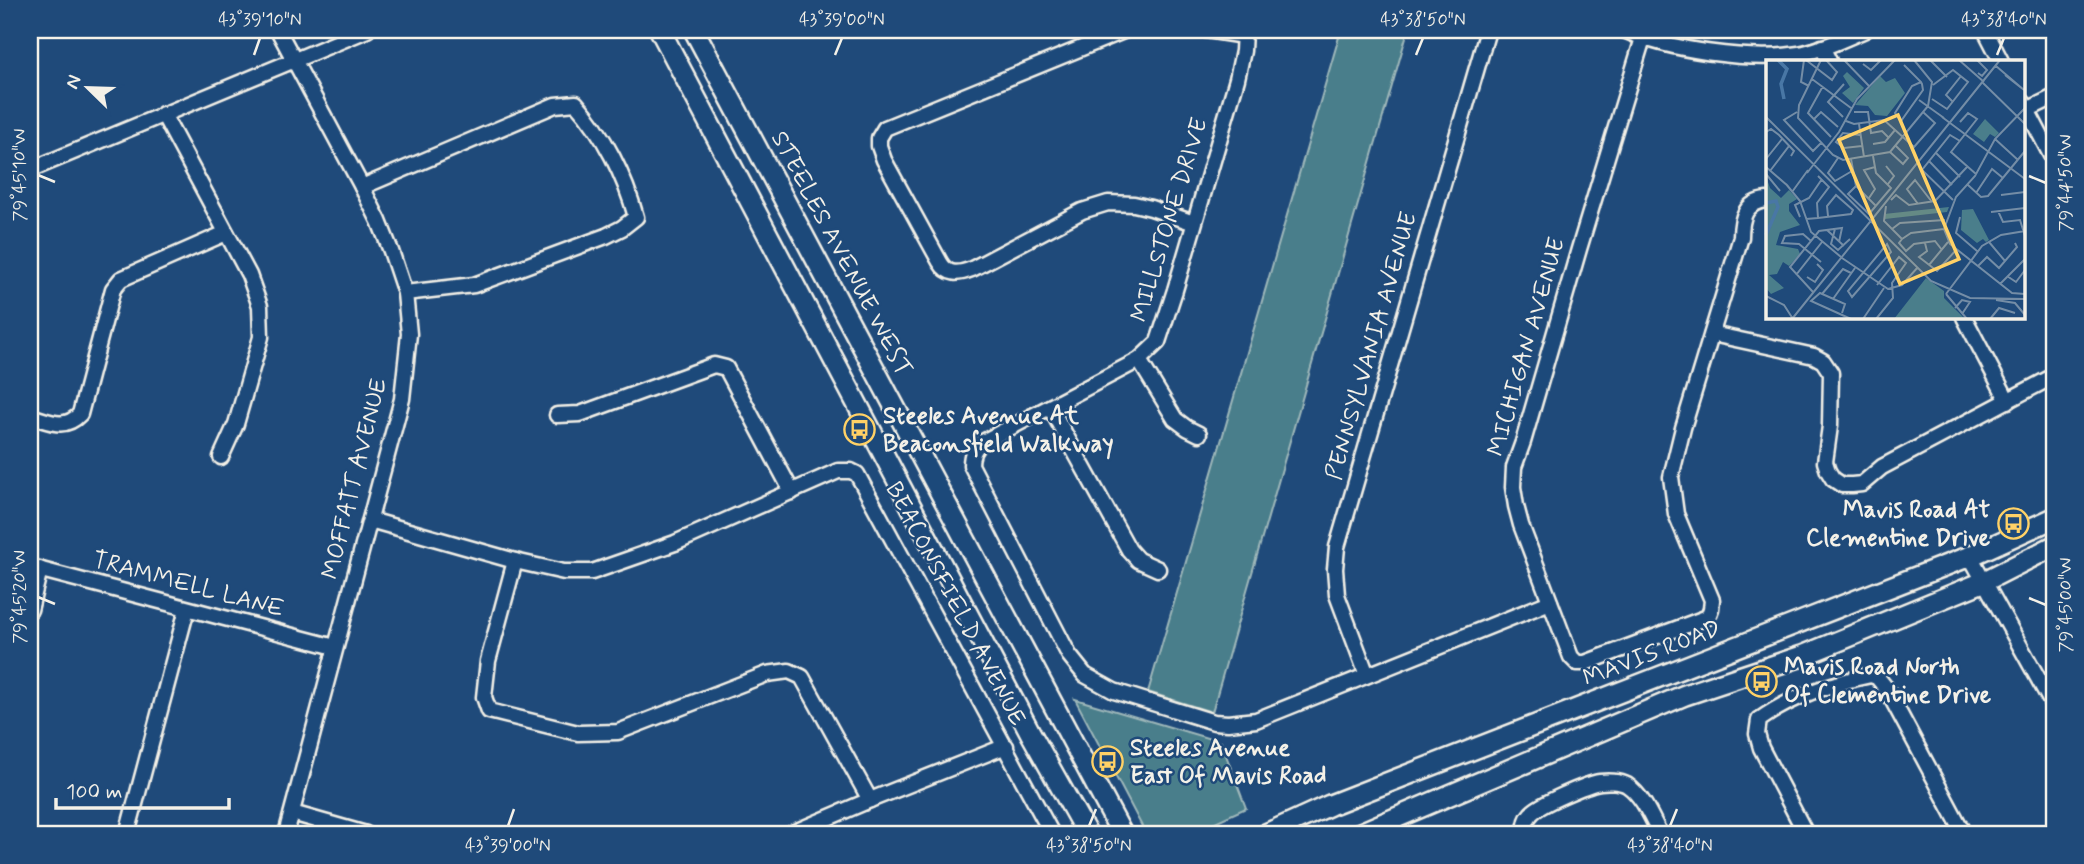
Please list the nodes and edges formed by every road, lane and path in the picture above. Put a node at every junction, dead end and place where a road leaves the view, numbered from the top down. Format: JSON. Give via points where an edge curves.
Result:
{"nodes":[{"id":1,"x":278,"y":30,"type":"edge"},
{"id":2,"x":367,"y":30,"type":"edge"},
{"id":3,"x":660,"y":30,"type":"edge"},
{"id":4,"x":694,"y":30,"type":"edge"},
{"id":5,"x":1126,"y":30,"type":"edge"},
{"id":6,"x":1206,"y":30,"type":"edge"},
{"id":7,"x":1488,"y":30,"type":"edge"},
{"id":8,"x":1624,"y":30,"type":"edge"},
{"id":9,"x":1865,"y":30,"type":"edge"},
{"id":10,"x":1985,"y":30,"type":"edge"},
{"id":11,"x":1244,"y":33,"type":"edge"},
{"id":12,"x":1643,"y":38,"type":"junction"},
{"id":13,"x":1822,"y":47,"type":"junction"},
{"id":14,"x":294,"y":60,"type":"junction"},
{"id":15,"x":1828,"y":60,"type":"edge"},
{"id":16,"x":2000,"y":60,"type":"edge"},
{"id":17,"x":2054,"y":97,"type":"edge"},
{"id":18,"x":2025,"y":106,"type":"edge"},
{"id":19,"x":163,"y":114,"type":"junction"},
{"id":20,"x":2054,"y":161,"type":"edge"},
{"id":21,"x":30,"y":170,"type":"edge"},
{"id":22,"x":362,"y":187,"type":"junction"},
{"id":23,"x":1766,"y":200,"type":"edge"},
{"id":24,"x":1194,"y":223,"type":"junction"},
{"id":25,"x":226,"y":233,"type":"junction"},
{"id":26,"x":405,"y":293,"type":"junction"},
{"id":27,"x":1965,"y":318,"type":"edge"},
{"id":28,"x":1712,"y":334,"type":"junction"},
{"id":29,"x":1139,"y":360,"type":"junction"},
{"id":30,"x":2054,"y":376,"type":"edge"},
{"id":31,"x":2008,"y":401,"type":"junction"},
{"id":32,"x":1050,"y":407,"type":"junction"},
{"id":33,"x":557,"y":415,"type":"dead end"},
{"id":34,"x":30,"y":416,"type":"edge"},
{"id":35,"x":1199,"y":434,"type":"dead end"},
{"id":36,"x":221,"y":457,"type":"dead end"},
{"id":37,"x":792,"y":492,"type":"junction"},
{"id":38,"x":2054,"y":517,"type":"edge"},
{"id":39,"x":370,"y":520,"type":"junction"},
{"id":40,"x":2054,"y":546,"type":"edge"},
{"id":41,"x":1970,"y":556,"type":"junction"},
{"id":42,"x":515,"y":561,"type":"junction"},
{"id":43,"x":35,"y":568,"type":"edge"},
{"id":44,"x":1158,"y":569,"type":"dead end"},
{"id":45,"x":1983,"y":582,"type":"junction"},
{"id":46,"x":1550,"y":602,"type":"junction"},
{"id":47,"x":30,"y":610,"type":"edge"},
{"id":48,"x":187,"y":610,"type":"junction"},
{"id":49,"x":335,"y":647,"type":"junction"},
{"id":50,"x":1676,"y":670,"type":"junction"},
{"id":51,"x":1367,"y":675,"type":"junction"},
{"id":52,"x":1685,"y":695,"type":"junction"},
{"id":53,"x":2054,"y":707,"type":"edge"},
{"id":54,"x":1006,"y":746,"type":"junction"},
{"id":55,"x":870,"y":800,"type":"junction"},
{"id":56,"x":292,"y":813,"type":"junction"},
{"id":57,"x":127,"y":834,"type":"edge"},
{"id":58,"x":286,"y":834,"type":"edge"},
{"id":59,"x":366,"y":834,"type":"edge"},
{"id":60,"x":790,"y":834,"type":"edge"},
{"id":61,"x":1052,"y":834,"type":"edge"},
{"id":62,"x":1087,"y":834,"type":"edge"},
{"id":63,"x":1122,"y":834,"type":"edge"},
{"id":64,"x":1266,"y":834,"type":"edge"},
{"id":65,"x":1358,"y":834,"type":"edge"},
{"id":66,"x":1525,"y":834,"type":"edge"},
{"id":67,"x":1660,"y":834,"type":"edge"},
{"id":68,"x":1806,"y":834,"type":"edge"},
{"id":69,"x":1964,"y":834,"type":"edge"}],
"edges":[{"from":1,"to":14,"type":"street","name":"MOFFATT AVENUE"},
{"from":2,"to":14,"type":"street"},
{"from":3,"to":62,"type":"main road"},
{"from":4,"to":63,"type":"main road","name":"STEELES AVENUE WEST"},
{"from":5,"to":24,"type":"street","via":[[885,128],[879,146],[940,262],[953,274],[972,269],[1082,211],[1108,203],[1152,208]]},
{"from":6,"to":11,"type":"street"},
{"from":7,"to":51,"type":"street","name":"PENNSYLVANIA AVENUE","via":[[1337,547],[1336,595]]},
{"from":8,"to":12,"type":"street"},
{"from":9,"to":13,"type":"street"},
{"from":10,"to":16,"type":"street"},
{"from":11,"to":24,"type":"street","name":"MILLSTONE DRIVE","via":[[1237,79]]},
{"from":12,"to":13,"type":"street","via":[[1755,56],[1802,54]]},
{"from":12,"to":46,"type":"street","name":"MICHIGAN AVENUE","via":[[1514,467],[1521,525]]},
{"from":13,"to":15,"type":"street"},
{"from":14,"to":19,"type":"street"},
{"from":14,"to":22,"type":"street","name":"MOFFATT AVENUE"},
{"from":17,"to":18,"type":"street"},
{"from":18,"to":20,"type":"street"},
{"from":19,"to":21,"type":"street"},
{"from":19,"to":25,"type":"street"},
{"from":22,"to":26,"type":"street","name":"MOFFATT AVENUE"},
{"from":22,"to":26,"type":"street","via":[[555,105],[576,103],[595,124],[629,193],[636,217],[606,236],[474,285]]},
{"from":23,"to":28,"type":"street","name":"MICHIGAN AVENUE","via":[[1745,211]]},
{"from":24,"to":29,"type":"street","name":"MILLSTONE DRIVE","via":[[1158,342]]},
{"from":25,"to":34,"type":"street","via":[[121,279],[113,289],[80,414],[60,425]]},
{"from":25,"to":36,"type":"street","via":[[260,306],[261,337],[236,424]]},
{"from":26,"to":39,"type":"street","name":"MOFFATT AVENUE","via":[[409,334],[402,399]]},
{"from":27,"to":31,"type":"street"},
{"from":28,"to":31,"type":"street","via":[[1823,361],[1831,373],[1825,462],[1833,479],[1842,485],[1861,484],[1882,467]]},
{"from":28,"to":46,"type":"street","name":"MICHIGAN AVENUE","via":[[1671,477],[1676,514],[1712,600],[1708,617],[1577,663]]},
{"from":29,"to":32,"type":"street","name":"MILLSTONE DRIVE"},
{"from":29,"to":35,"type":"street","via":[[1175,419]]},
{"from":30,"to":31,"type":"street"},
{"from":32,"to":44,"type":"street","via":[[1119,537],[1138,560]]},
{"from":32,"to":51,"type":"street","name":"MILLSTONE DRIVE","via":[[976,447],[971,465],[1069,655],[1085,675],[1114,691],[1228,723],[1256,720]]},
{"from":33,"to":37,"type":"street","via":[[580,414],[714,365],[726,368]]},
{"from":37,"to":42,"type":"street","name":"BEACONSFIELD AVENUE","via":[[675,543],[592,572],[564,572]]},
{"from":37,"to":54,"type":"street","name":"BEACONSFIELD AVENUE","via":[[838,471],[857,474]]},
{"from":38,"to":41,"type":"main road","name":"MAVIS ROAD"},
{"from":39,"to":42,"type":"street","name":"BEACONSFIELD AVENUE"},
{"from":39,"to":49,"type":"street","name":"MOFFATT AVENUE"},
{"from":40,"to":45,"type":"main road","name":"MAVIS ROAD"},
{"from":41,"to":45,"type":"street"},
{"from":41,"to":50,"type":"main road","name":"MAVIS ROAD"},
{"from":42,"to":55,"type":"street","via":[[488,661],[484,697],[489,711],[578,733],[618,732],[767,674],[789,671],[802,677]]},
{"from":43,"to":47,"type":"street"},
{"from":43,"to":48,"type":"street","name":"TRAMMELL LANE"},
{"from":45,"to":52,"type":"main road","name":"MAVIS ROAD","via":[[1802,656]]},
{"from":45,"to":53,"type":"street"},
{"from":46,"to":51,"type":"street","name":"MILLSTONE DRIVE"},
{"from":48,"to":49,"type":"street","name":"TRAMMELL LANE"},
{"from":48,"to":57,"type":"street"},
{"from":49,"to":56,"type":"street","name":"MOFFATT AVENUE"},
{"from":50,"to":52,"type":"main road"},
{"from":50,"to":64,"type":"main road","name":"MAVIS ROAD"},
{"from":52,"to":65,"type":"main road","name":"MAVIS ROAD"},
{"from":54,"to":55,"type":"street","name":"BEACONSFIELD AVENUE"},
{"from":54,"to":61,"type":"street"},
{"from":55,"to":60,"type":"street","name":"BEACONSFIELD AVENUE"},
{"from":56,"to":58,"type":"street","name":"MOFFATT AVENUE"},
{"from":56,"to":59,"type":"street"},
{"from":66,"to":67,"type":"street","via":[[1531,814],[1553,800],[1599,782],[1618,782],[1645,804]]},
{"from":68,"to":69,"type":"street","via":[[1761,748],[1759,720],[1803,696],[1871,675],[1886,688]]}]}
